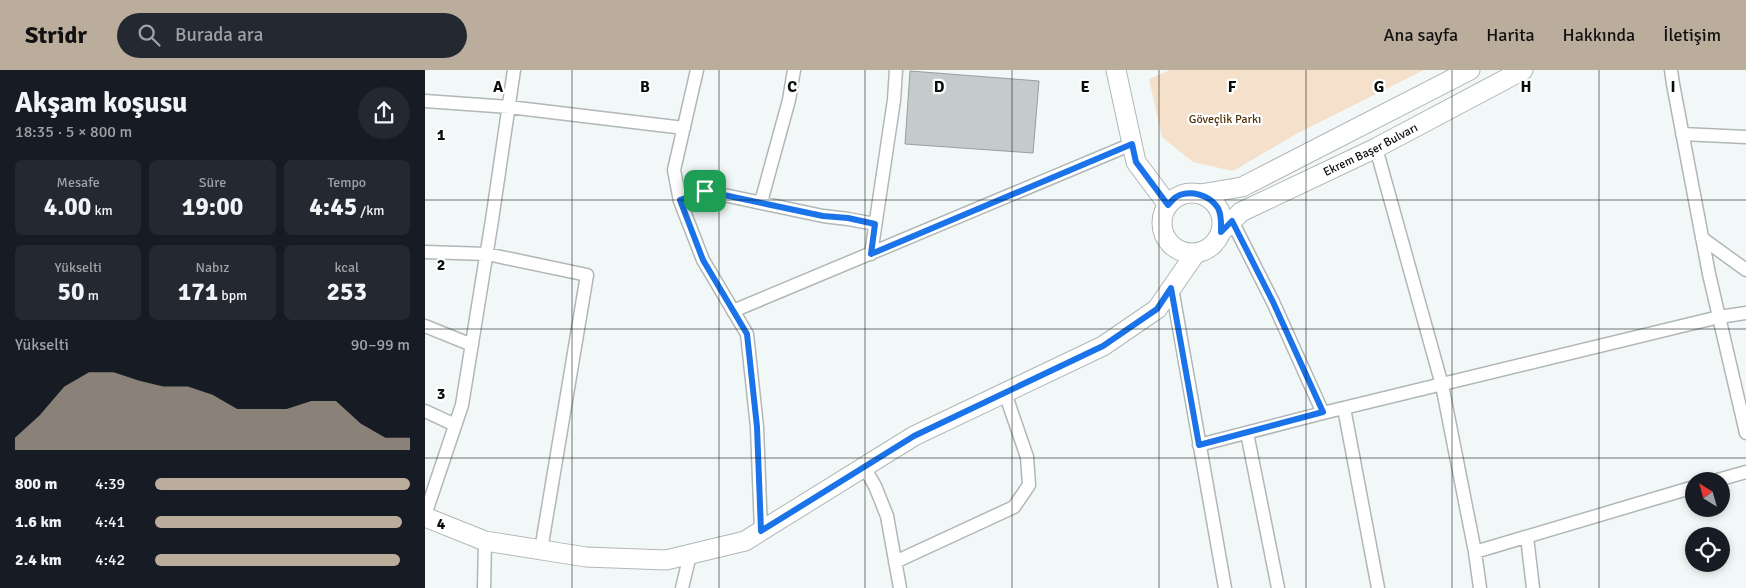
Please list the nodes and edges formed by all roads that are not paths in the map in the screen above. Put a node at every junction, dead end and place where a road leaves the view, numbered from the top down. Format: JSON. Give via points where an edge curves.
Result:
{"nodes":[{"id":1,"x":514,"y":70,"type":"edge"},
{"id":2,"x":697,"y":70,"type":"edge"},
{"id":3,"x":794,"y":70,"type":"edge"},
{"id":4,"x":895,"y":70,"type":"edge"},
{"id":5,"x":1116,"y":70,"type":"edge"},
{"id":6,"x":1469,"y":70,"type":"edge"},
{"id":7,"x":1523,"y":70,"type":"edge"},
{"id":8,"x":1671,"y":70,"type":"edge"},
{"id":9,"x":425,"y":101,"type":"edge"},
{"id":10,"x":509,"y":107,"type":"junction"},
{"id":11,"x":684,"y":128,"type":"junction"},
{"id":12,"x":1682,"y":134,"type":"junction"},
{"id":13,"x":1746,"y":137,"type":"edge"},
{"id":14,"x":1132,"y":144,"type":"junction"},
{"id":15,"x":1376,"y":148,"type":"junction"},
{"id":16,"x":1200,"y":194,"type":"junction"},
{"id":17,"x":680,"y":200,"type":"junction"},
{"id":18,"x":761,"y":202,"type":"junction"},
{"id":19,"x":1168,"y":205,"type":"junction"},
{"id":20,"x":875,"y":224,"type":"junction"},
{"id":21,"x":1226,"y":226,"type":"junction"},
{"id":22,"x":1702,"y":238,"type":"junction"},
{"id":23,"x":425,"y":252,"type":"edge"},
{"id":24,"x":487,"y":254,"type":"junction"},
{"id":25,"x":871,"y":254,"type":"junction"},
{"id":26,"x":1195,"y":254,"type":"junction"},
{"id":27,"x":1746,"y":270,"type":"edge"},
{"id":28,"x":1171,"y":288,"type":"junction"},
{"id":29,"x":733,"y":311,"type":"junction"},
{"id":30,"x":1746,"y":314,"type":"edge"},
{"id":31,"x":1719,"y":317,"type":"junction"},
{"id":32,"x":425,"y":326,"type":"edge"},
{"id":33,"x":472,"y":345,"type":"junction"},
{"id":34,"x":1442,"y":385,"type":"junction"},
{"id":35,"x":1005,"y":393,"type":"junction"},
{"id":36,"x":1344,"y":408,"type":"junction"},
{"id":37,"x":425,"y":411,"type":"edge"},
{"id":38,"x":1323,"y":412,"type":"junction"},
{"id":39,"x":455,"y":425,"type":"junction"},
{"id":40,"x":1247,"y":433,"type":"junction"},
{"id":41,"x":1746,"y":433,"type":"edge"},
{"id":42,"x":1199,"y":445,"type":"junction"},
{"id":43,"x":864,"y":467,"type":"junction"},
{"id":44,"x":1746,"y":472,"type":"edge"},
{"id":45,"x":1730,"y":477,"type":"edge"},
{"id":46,"x":1685,"y":490,"type":"edge"},
{"id":47,"x":425,"y":516,"type":"edge"},
{"id":48,"x":761,"y":531,"type":"junction"},
{"id":49,"x":1527,"y":537,"type":"junction"},
{"id":50,"x":485,"y":541,"type":"junction"},
{"id":51,"x":541,"y":550,"type":"junction"},
{"id":52,"x":1475,"y":552,"type":"junction"},
{"id":53,"x":690,"y":555,"type":"junction"},
{"id":54,"x":895,"y":562,"type":"junction"},
{"id":55,"x":485,"y":588,"type":"edge"},
{"id":56,"x":682,"y":588,"type":"edge"},
{"id":57,"x":900,"y":588,"type":"edge"},
{"id":58,"x":1225,"y":588,"type":"edge"},
{"id":59,"x":1278,"y":588,"type":"edge"},
{"id":60,"x":1378,"y":588,"type":"edge"},
{"id":61,"x":1480,"y":588,"type":"edge"},
{"id":62,"x":1533,"y":588,"type":"edge"}],
"edges":[{"from":1,"to":10,"type":"street"},
{"from":2,"to":11,"type":"street"},
{"from":3,"to":18,"type":"street"},
{"from":4,"to":20,"type":"street","via":[[894,100]]},
{"from":5,"to":14,"type":"street"},
{"from":6,"to":16,"type":"street","name":"Ekrem Başer Bulvarı","via":[[1242,187]]},
{"from":7,"to":15,"type":"street","name":"Ekrem Başer Bulvarı"},
{"from":8,"to":12,"type":"street"},
{"from":9,"to":10,"type":"street"},
{"from":10,"to":11,"type":"street"},
{"from":10,"to":24,"type":"street"},
{"from":11,"to":17,"type":"street","via":[[674,170]]},
{"from":12,"to":13,"type":"street"},
{"from":12,"to":22,"type":"street"},
{"from":14,"to":19,"type":"street","via":[[1136,162]]},
{"from":14,"to":25,"type":"street"},
{"from":15,"to":21,"type":"street","name":"Ekrem Başer Bulvarı","via":[[1241,212]]},
{"from":15,"to":34,"type":"street"},
{"from":16,"to":19,"type":"street","via":[[1176,197]]},
{"from":16,"to":21,"type":"street","via":[[1218,208]]},
{"from":17,"to":18,"type":"street","via":[[705,191]]},
{"from":17,"to":29,"type":"street","via":[[703,260]]},
{"from":18,"to":20,"type":"street"},
{"from":19,"to":26,"type":"street","via":[[1161,227],[1165,239],[1173,248]]},
{"from":20,"to":25,"type":"street"},
{"from":21,"to":26,"type":"street","via":[[1216,242]]},
{"from":21,"to":38,"type":"street","via":[[1273,302]]},
{"from":22,"to":27,"type":"street"},
{"from":22,"to":31,"type":"street"},
{"from":23,"to":24,"type":"street"},
{"from":24,"to":33,"type":"street"},
{"from":24,"to":51,"type":"street","via":[[587,275]]},
{"from":25,"to":29,"type":"street"},
{"from":26,"to":28,"type":"street"},
{"from":28,"to":35,"type":"street","via":[[1157,309],[1103,346]]},
{"from":28,"to":42,"type":"street"},
{"from":29,"to":48,"type":"street","via":[[747,334],[757,427]]},
{"from":30,"to":31,"type":"street"},
{"from":31,"to":34,"type":"street"},
{"from":31,"to":41,"type":"street"},
{"from":32,"to":33,"type":"street"},
{"from":33,"to":39,"type":"street","via":[[462,405]]},
{"from":34,"to":36,"type":"street"},
{"from":34,"to":52,"type":"street"},
{"from":35,"to":43,"type":"street","via":[[914,436]]},
{"from":35,"to":54,"type":"street","via":[[1027,457],[1029,485],[1014,507]]},
{"from":36,"to":38,"type":"street"},
{"from":36,"to":60,"type":"street"},
{"from":37,"to":39,"type":"street"},
{"from":38,"to":40,"type":"street"},
{"from":39,"to":47,"type":"street"},
{"from":40,"to":42,"type":"street"},
{"from":40,"to":59,"type":"street"},
{"from":42,"to":58,"type":"street"},
{"from":43,"to":48,"type":"street"},
{"from":43,"to":54,"type":"street","via":[[887,516]]},
{"from":44,"to":45,"type":"street"},
{"from":46,"to":49,"type":"street"},
{"from":47,"to":50,"type":"street"},
{"from":48,"to":53,"type":"street","via":[[745,541]]},
{"from":49,"to":52,"type":"street"},
{"from":49,"to":62,"type":"street"},
{"from":50,"to":51,"type":"street"},
{"from":50,"to":55,"type":"street"},
{"from":51,"to":53,"type":"street","via":[[586,557],[666,560]]},
{"from":52,"to":61,"type":"street"},
{"from":53,"to":56,"type":"street"},
{"from":54,"to":57,"type":"street"}]}
